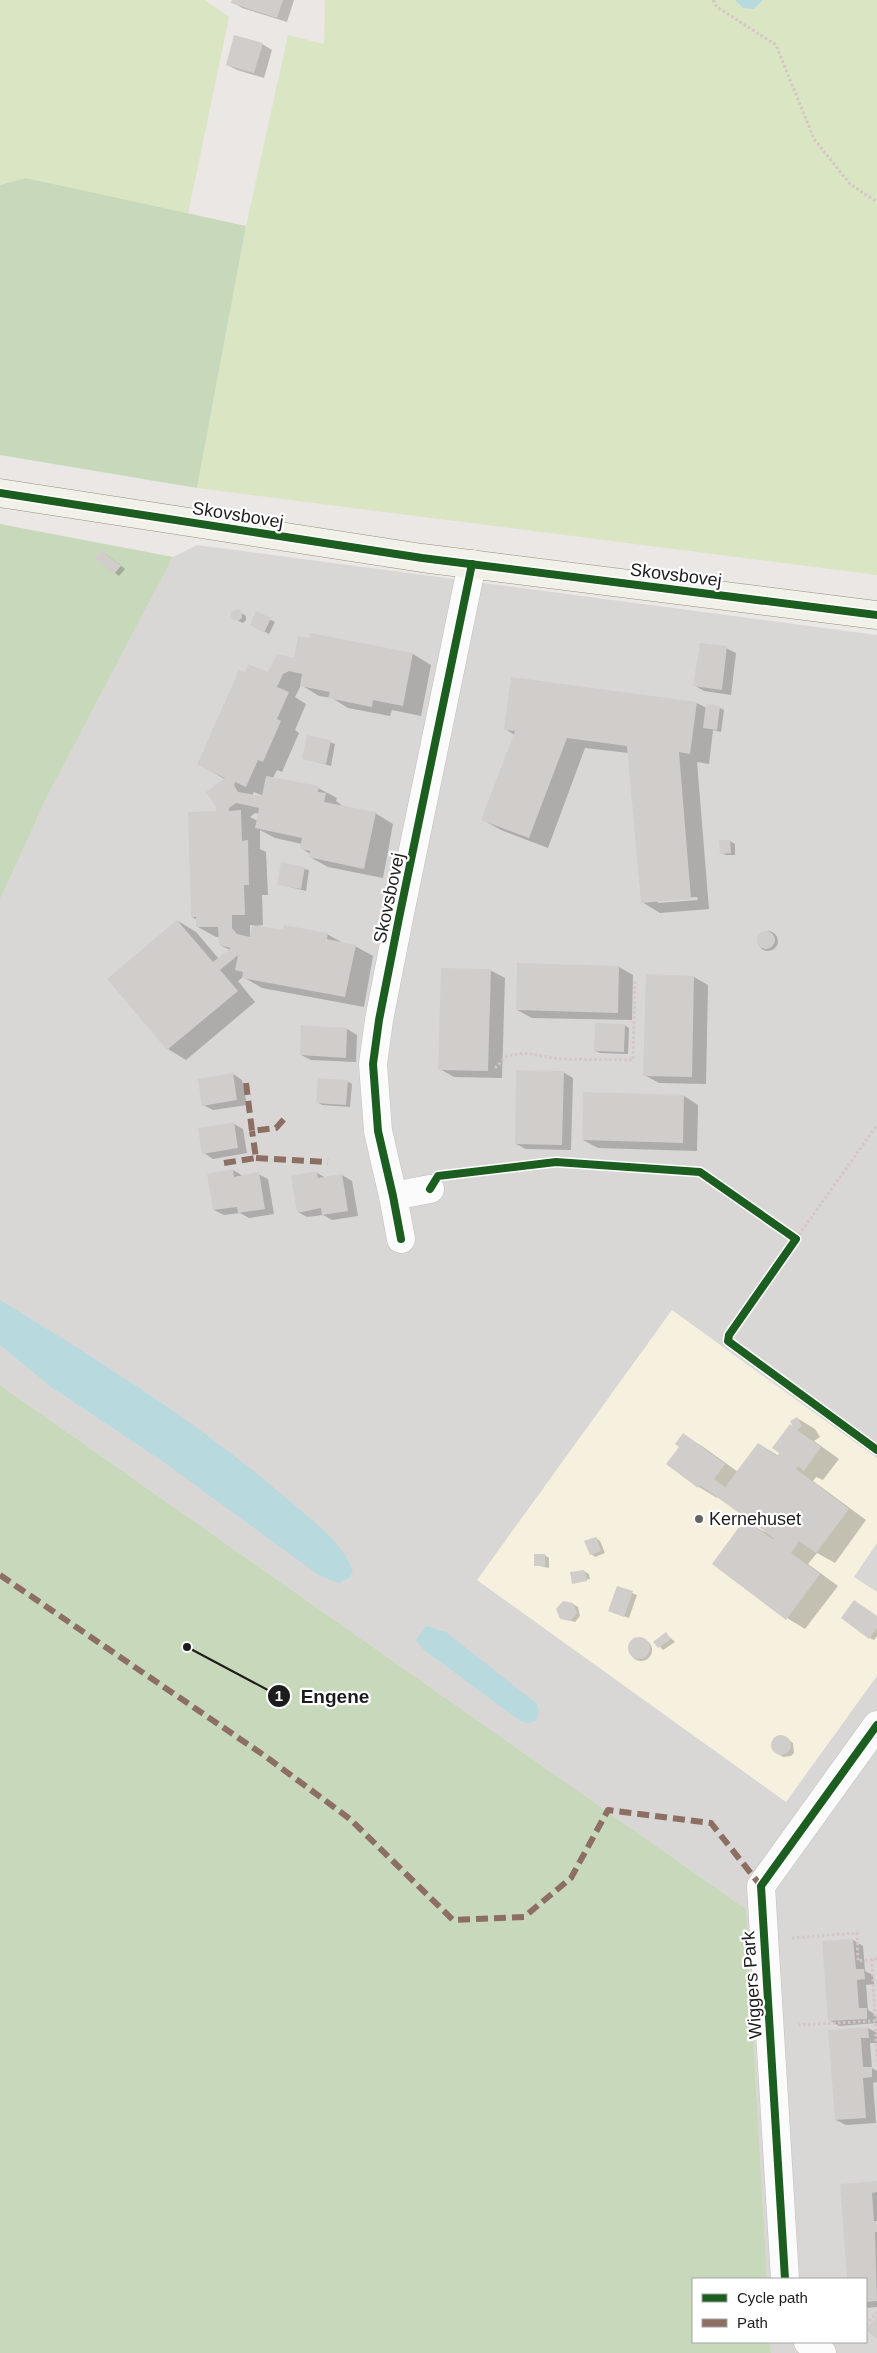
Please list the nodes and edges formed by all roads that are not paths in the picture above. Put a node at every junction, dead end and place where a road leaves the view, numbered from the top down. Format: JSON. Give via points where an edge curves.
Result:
{"nodes":[{"id":1,"x":0,"y":493,"type":"edge"},
{"id":2,"x":472,"y":564,"type":"junction"},
{"id":3,"x":877,"y":615,"type":"edge"},
{"id":4,"x":430,"y":1189,"type":"dead end"},
{"id":5,"x":393,"y":1196,"type":"junction"},
{"id":6,"x":401,"y":1239,"type":"dead end"},
{"id":7,"x":877,"y":1725,"type":"edge"},
{"id":8,"x":785,"y":2278,"type":"edge"},
{"id":9,"x":809,"y":2343,"type":"edge"},
{"id":10,"x":822,"y":2353,"type":"edge"}],
"edges":[{"from":1,"to":2,"type":"street","name":"Skovsbovej"},
{"from":2,"to":3,"type":"street","name":"Skovsbovej"},
{"from":2,"to":5,"type":"street","name":"Skovsbovej","via":[[373,1064],[378,1131]]},
{"from":4,"to":5,"type":"street"},
{"from":5,"to":6,"type":"street","name":"Skovsbovej"},
{"from":7,"to":8,"type":"street","name":"Wiggers Park","via":[[761,1886]]},
{"from":9,"to":10,"type":"street"}]}
